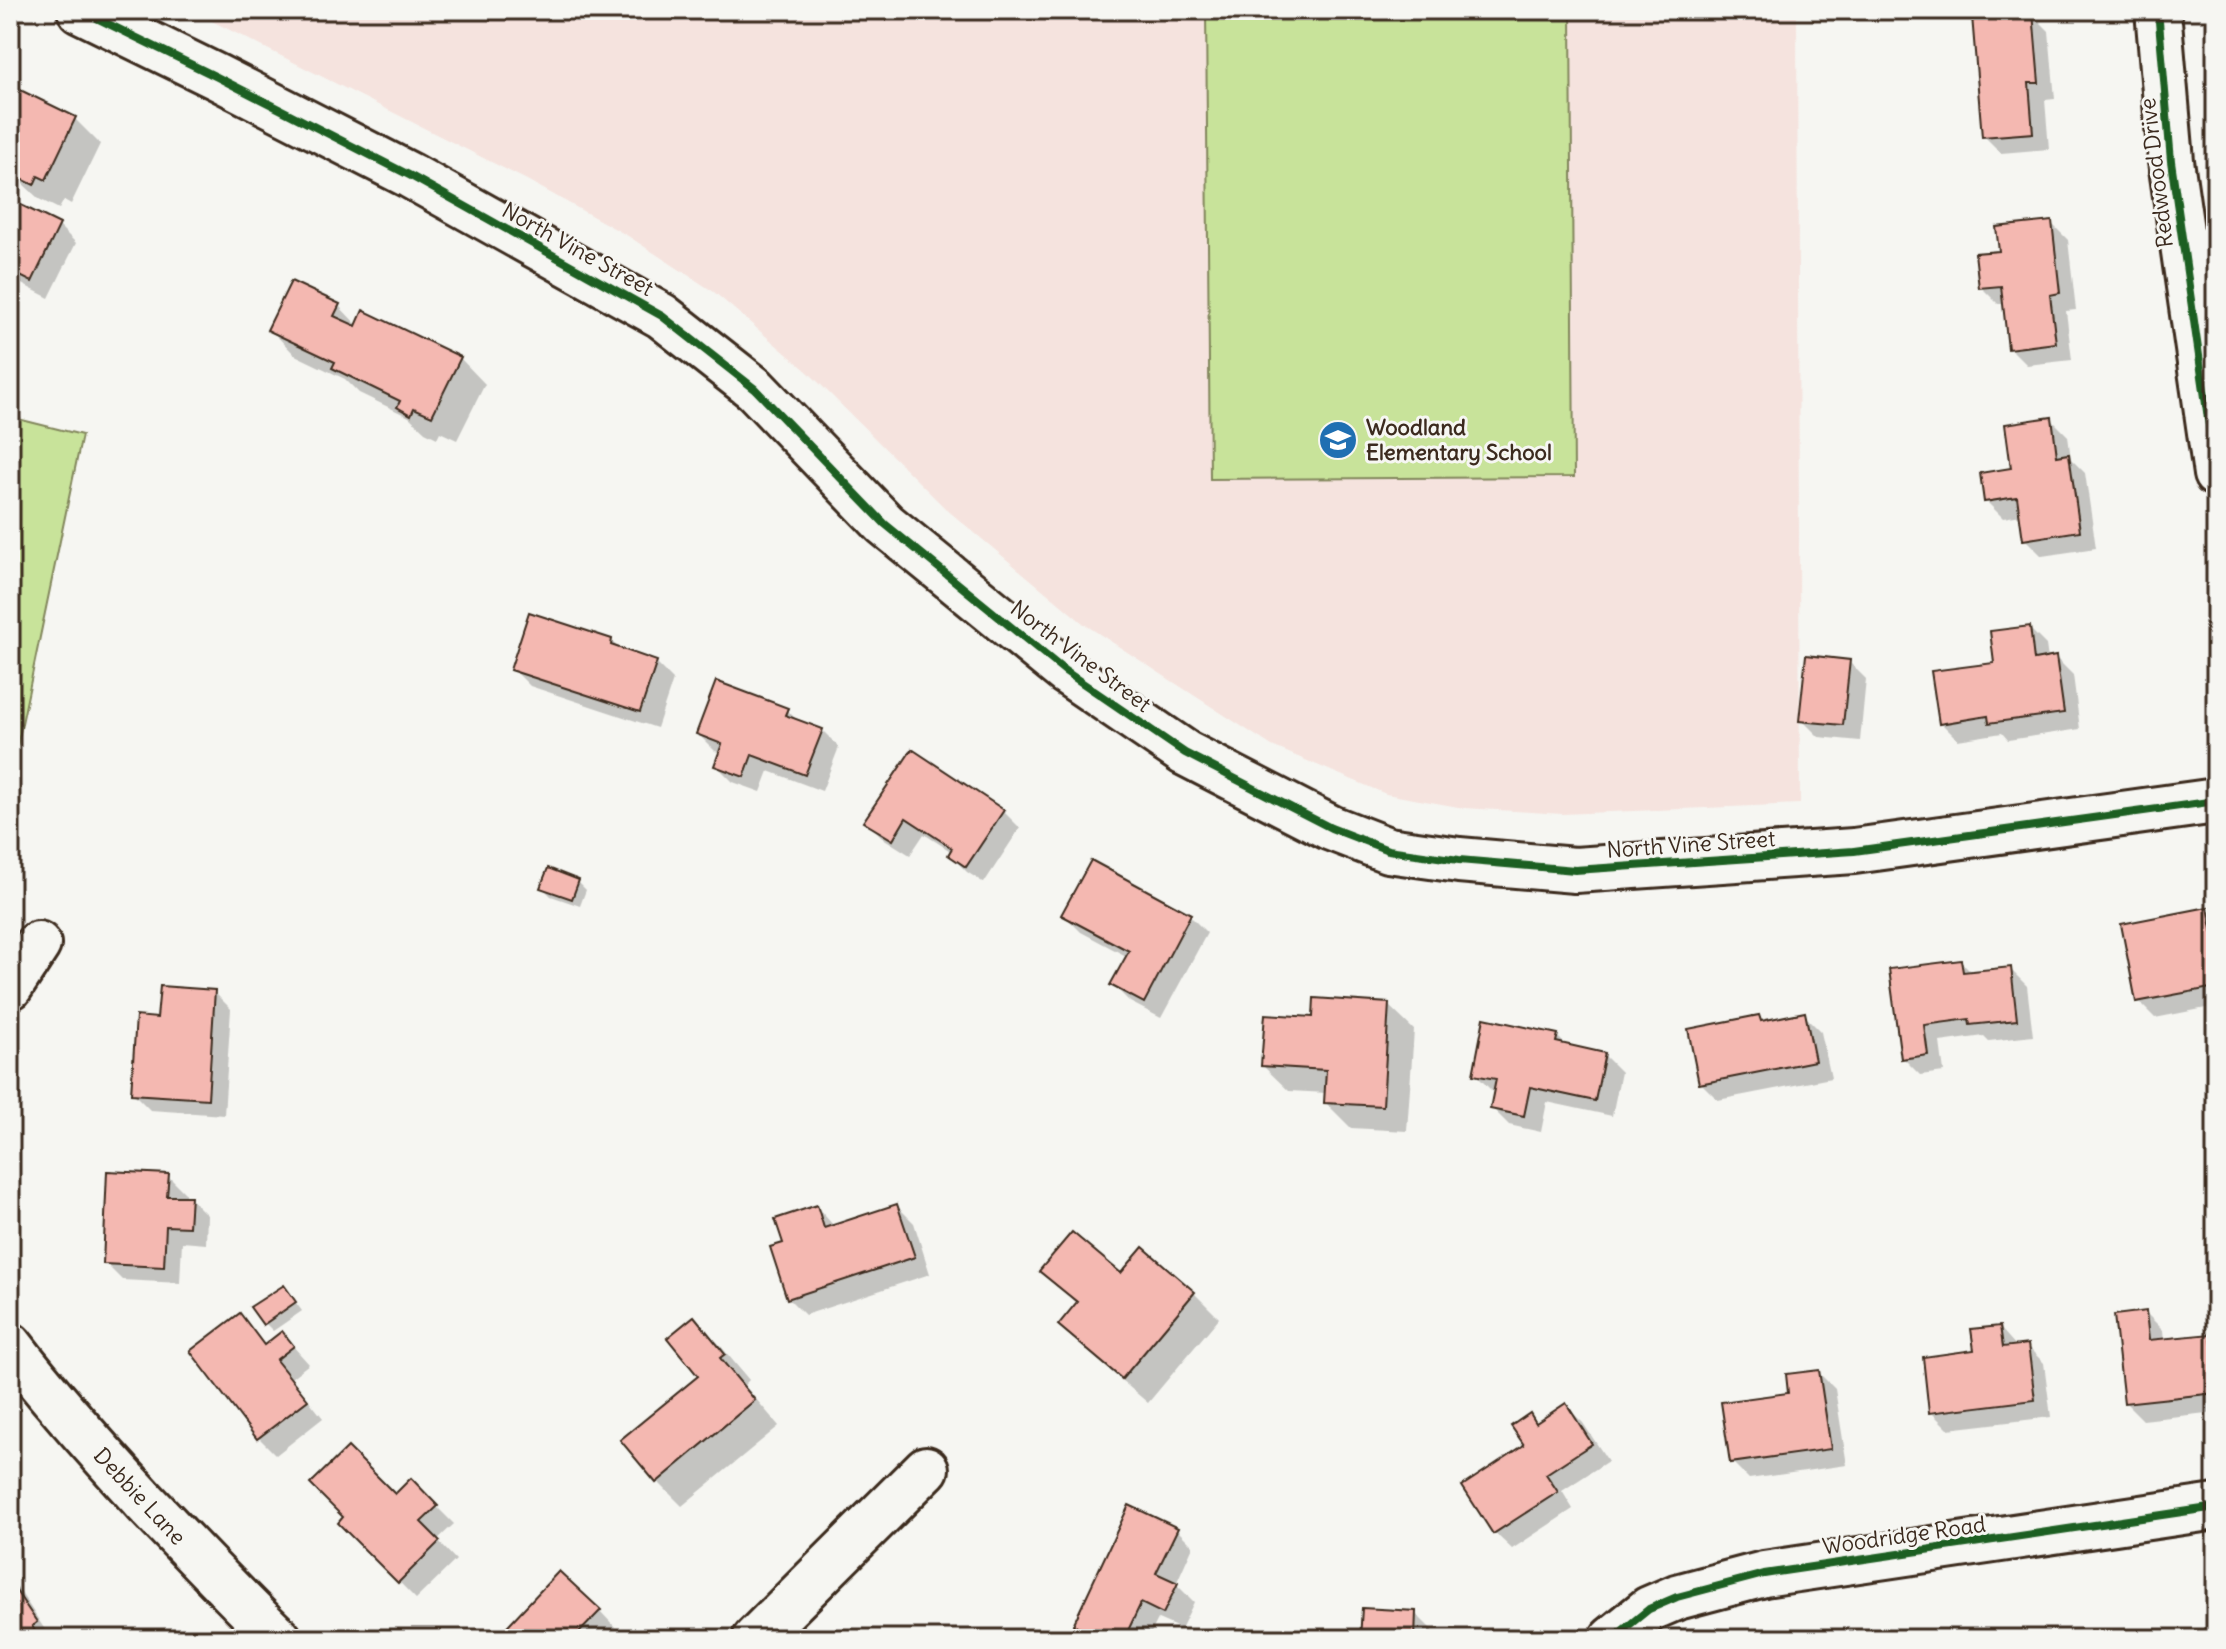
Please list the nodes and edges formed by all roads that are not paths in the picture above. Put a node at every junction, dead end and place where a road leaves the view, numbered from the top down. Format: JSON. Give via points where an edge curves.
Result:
{"nodes":[{"id":1,"x":80,"y":10,"type":"edge"},
{"id":2,"x":2158,"y":10,"type":"edge"},
{"id":3,"x":2216,"y":474,"type":"edge"},
{"id":4,"x":2216,"y":801,"type":"edge"},
{"id":5,"x":38,"y":944,"type":"dead end"},
{"id":6,"x":10,"y":987,"type":"edge"},
{"id":7,"x":10,"y":1345,"type":"edge"},
{"id":8,"x":926,"y":1469,"type":"dead end"},
{"id":9,"x":2216,"y":1507,"type":"edge"},
{"id":10,"x":279,"y":1639,"type":"edge"},
{"id":11,"x":755,"y":1639,"type":"edge"},
{"id":12,"x":1612,"y":1639,"type":"edge"}],
"edges":[{"from":1,"to":4,"type":"street","name":"North Vine Street","via":[[411,176],[662,316],[755,389],[885,524],[1065,671],[1185,753],[1331,828],[1388,850],[1575,870],[1854,851]]},
{"from":2,"to":3,"type":"street","name":"Redwood Drive","via":[[2171,161]]},
{"from":5,"to":6,"type":"street"},
{"from":7,"to":10,"type":"street","name":"Debbie Lane","via":[[107,1460]]},
{"from":8,"to":11,"type":"street"},
{"from":9,"to":12,"type":"street","name":"Woodridge Road","via":[[1764,1574],[1677,1597],[1649,1609]]}]}
